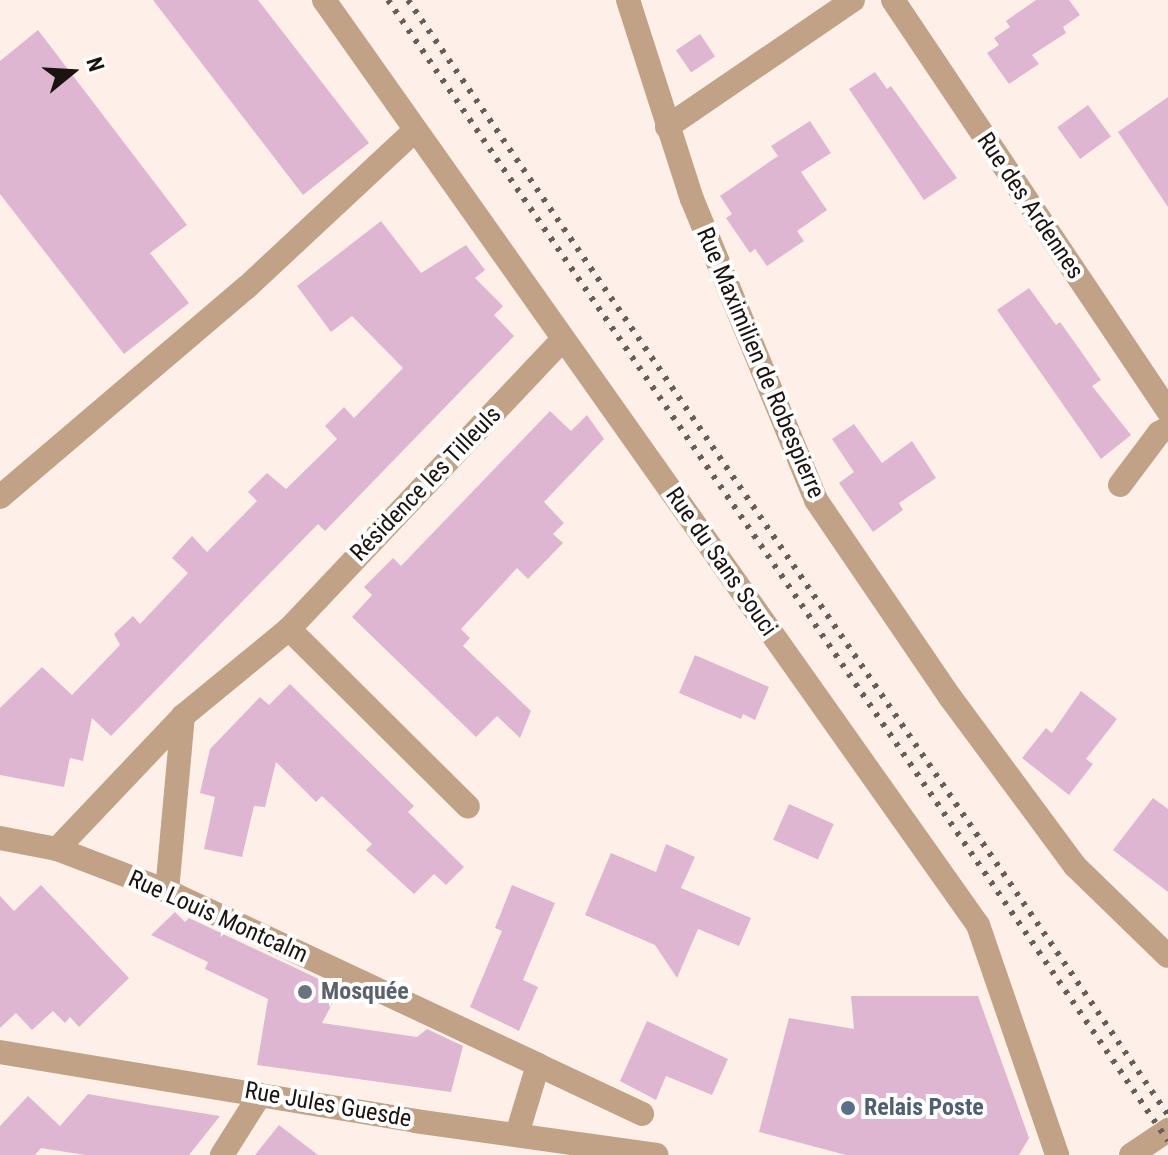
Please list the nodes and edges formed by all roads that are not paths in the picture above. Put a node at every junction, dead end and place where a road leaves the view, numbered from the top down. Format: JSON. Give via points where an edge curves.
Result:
{"nodes":[{"id":1,"x":324,"y":0,"type":"edge"},
{"id":2,"x":628,"y":0,"type":"edge"},
{"id":3,"x":853,"y":0,"type":"edge"},
{"id":4,"x":893,"y":0,"type":"edge"},
{"id":5,"x":667,"y":127,"type":"junction"},
{"id":6,"x":413,"y":132,"type":"junction"},
{"id":7,"x":562,"y":340,"type":"junction"},
{"id":8,"x":1168,"y":411,"type":"edge"},
{"id":9,"x":1168,"y":428,"type":"edge"},
{"id":10,"x":1120,"y":485,"type":"dead end"},
{"id":11,"x":0,"y":497,"type":"edge"},
{"id":12,"x":289,"y":629,"type":"junction"},
{"id":13,"x":183,"y":716,"type":"junction"},
{"id":14,"x":468,"y":807,"type":"dead end"},
{"id":15,"x":0,"y":838,"type":"edge"},
{"id":16,"x":57,"y":849,"type":"junction"},
{"id":17,"x":167,"y":891,"type":"junction"},
{"id":18,"x":1168,"y":956,"type":"edge"},
{"id":19,"x":0,"y":1052,"type":"edge"},
{"id":20,"x":538,"y":1065,"type":"junction"},
{"id":21,"x":260,"y":1095,"type":"junction"},
{"id":22,"x":642,"y":1114,"type":"dead end"},
{"id":23,"x":1168,"y":1130,"type":"edge"},
{"id":24,"x":517,"y":1134,"type":"junction"},
{"id":25,"x":222,"y":1155,"type":"edge"},
{"id":26,"x":657,"y":1155,"type":"edge"},
{"id":27,"x":1057,"y":1155,"type":"edge"},
{"id":28,"x":1131,"y":1155,"type":"edge"}],
"edges":[{"from":1,"to":6,"type":"street","name":"Rue du Sans Souci"},
{"from":2,"to":5,"type":"street","name":"Rue Maximilien de Robespierre"},
{"from":3,"to":5,"type":"street"},
{"from":4,"to":8,"type":"street","name":"Rue des Ardennes"},
{"from":5,"to":18,"type":"street","name":"Rue Maximilien de Robespierre","via":[[816,500],[950,697],[1075,866]]},
{"from":6,"to":7,"type":"street","name":"Rue du Sans Souci"},
{"from":6,"to":11,"type":"street","via":[[247,287]]},
{"from":7,"to":12,"type":"street","name":"Résidence les Tilleuls"},
{"from":7,"to":27,"type":"street","name":"Rue du Sans Souci","via":[[978,925]]},
{"from":9,"to":10,"type":"street"},
{"from":12,"to":13,"type":"street","name":"Résidence les Tilleuls"},
{"from":12,"to":14,"type":"street"},
{"from":13,"to":16,"type":"street","name":"Résidence les Tilleuls"},
{"from":13,"to":17,"type":"street"},
{"from":15,"to":16,"type":"street","name":"Rue Louis Montcalm"},
{"from":16,"to":17,"type":"street","name":"Rue Louis Montcalm"},
{"from":17,"to":20,"type":"street","name":"Rue Louis Montcalm"},
{"from":19,"to":21,"type":"street","name":"Rue Jules Guesde"},
{"from":20,"to":22,"type":"street","name":"Rue Louis Montcalm"},
{"from":20,"to":24,"type":"street"},
{"from":21,"to":24,"type":"street","name":"Rue Jules Guesde"},
{"from":21,"to":25,"type":"street"},
{"from":23,"to":28,"type":"street"},
{"from":24,"to":26,"type":"street","name":"Rue Jules Guesde"}]}
